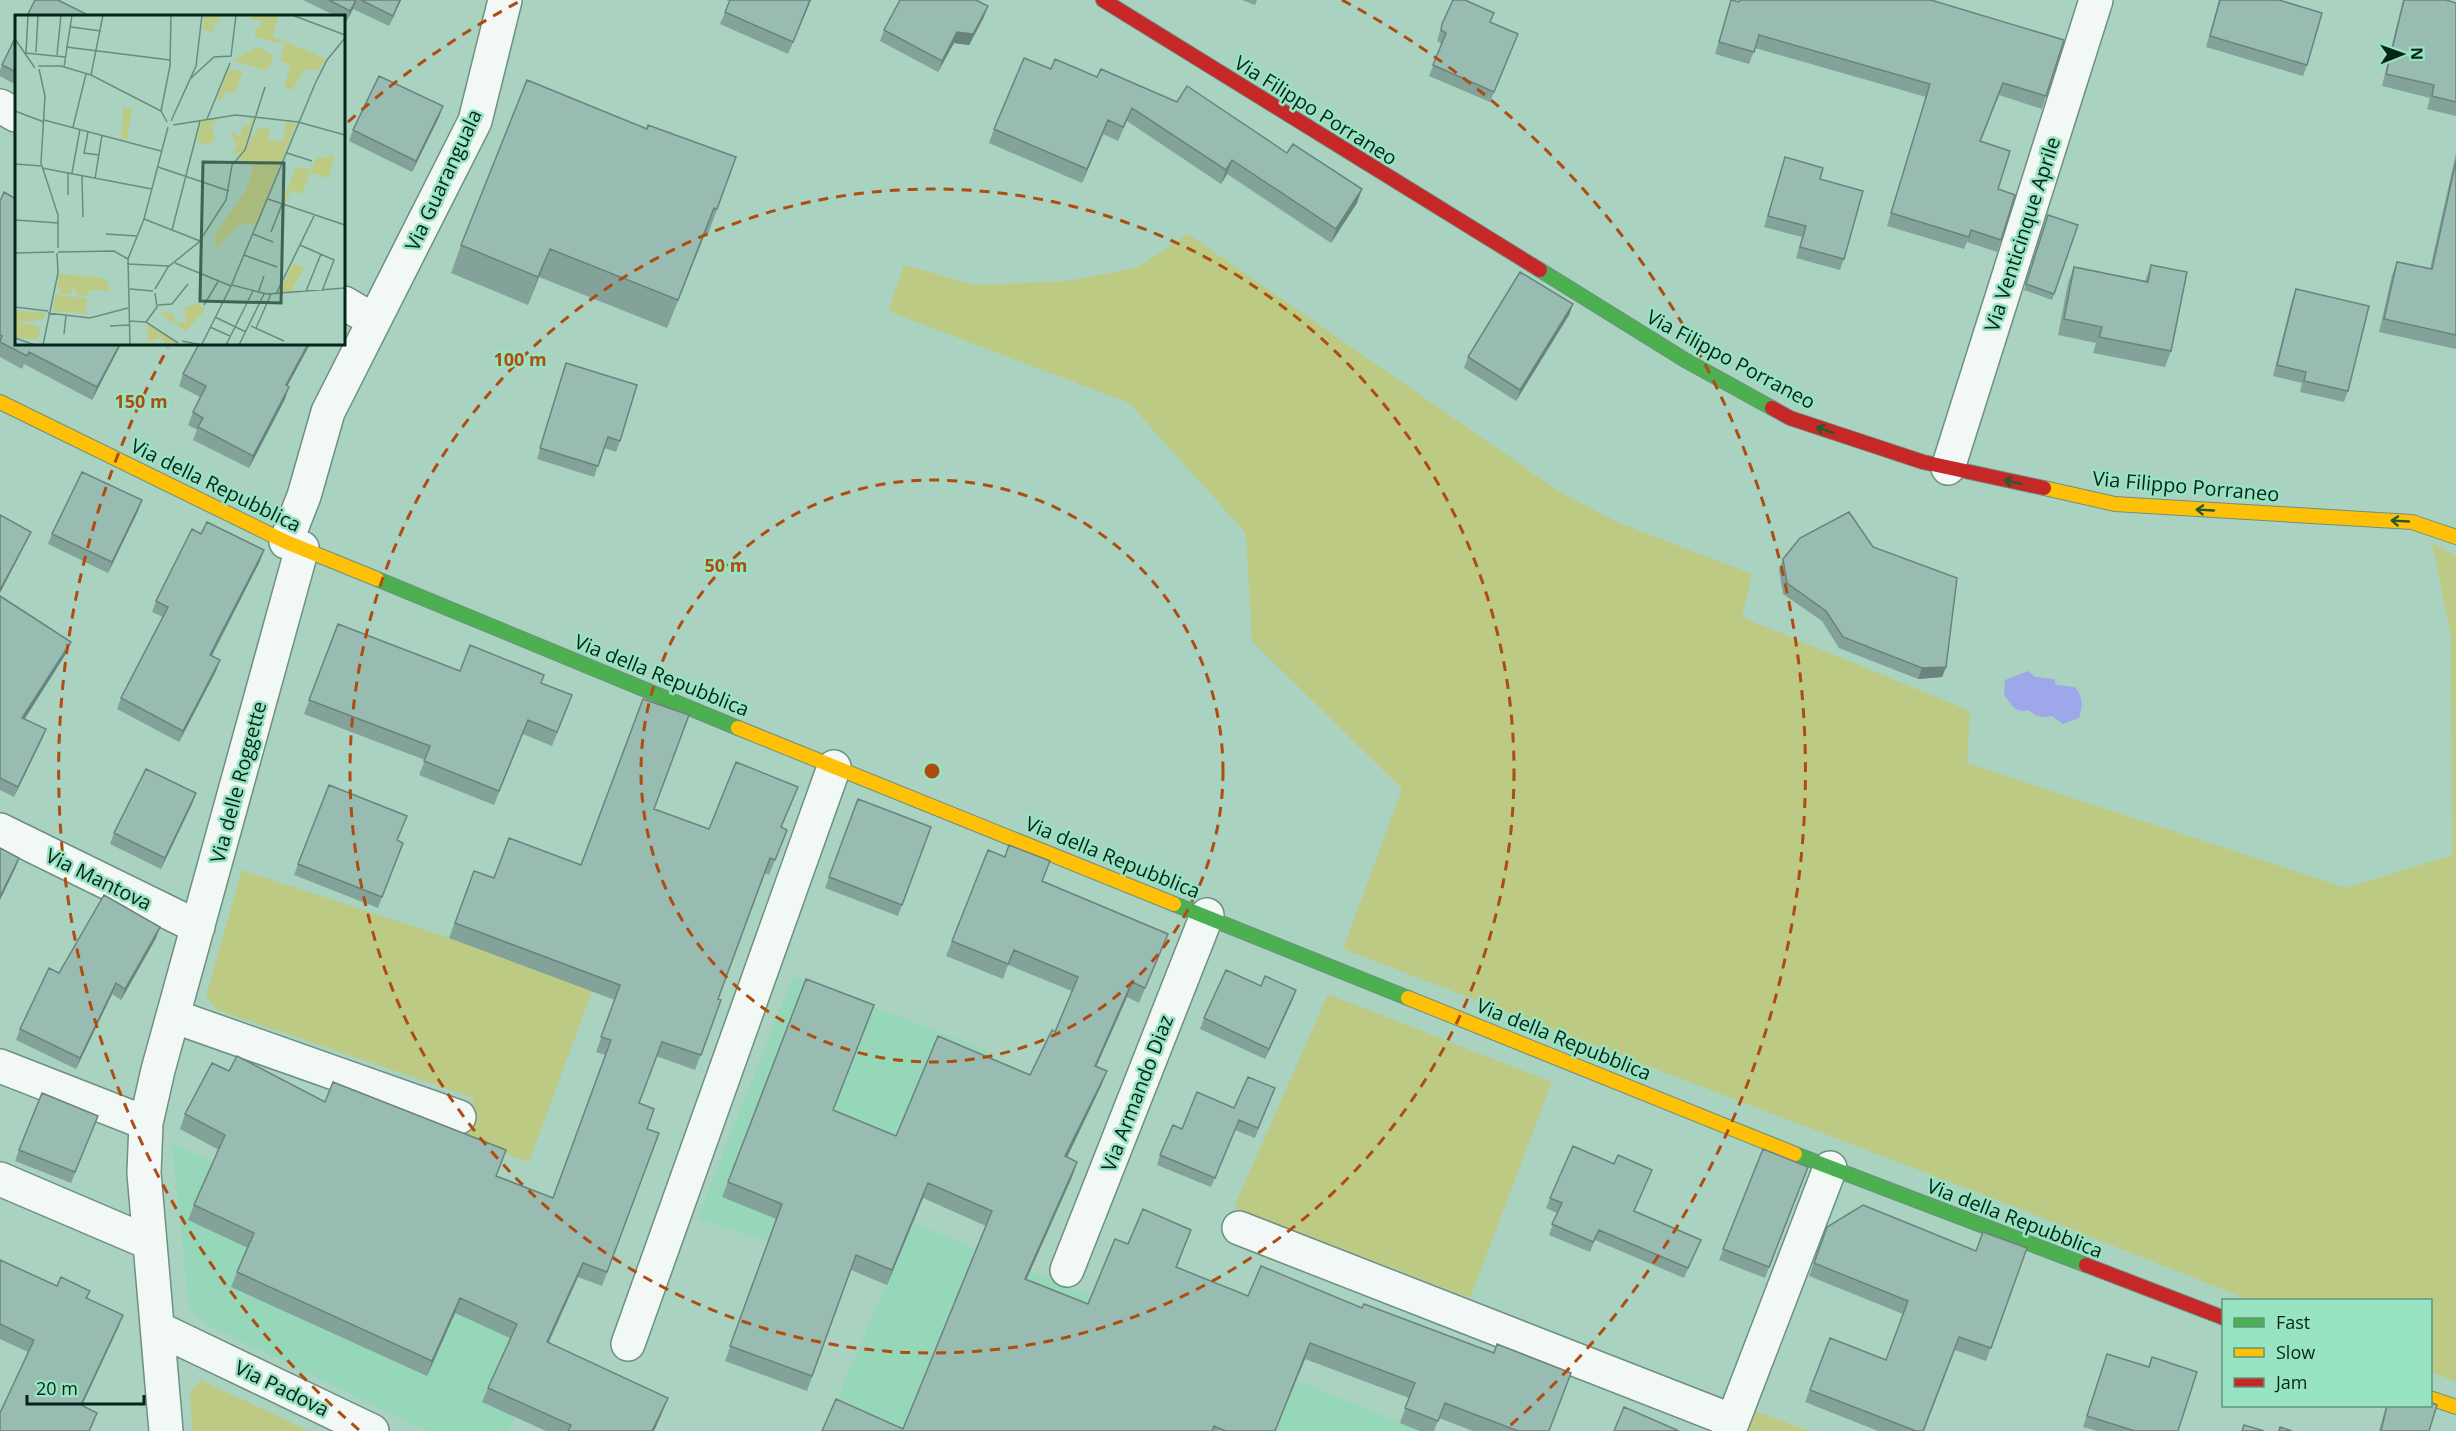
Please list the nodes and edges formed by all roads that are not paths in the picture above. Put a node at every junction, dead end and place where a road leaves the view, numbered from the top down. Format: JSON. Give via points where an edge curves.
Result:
{"nodes":[{"id":1,"x":505,"y":0,"type":"edge"},
{"id":2,"x":1103,"y":0,"type":"edge"},
{"id":3,"x":2096,"y":0,"type":"edge"},
{"id":4,"x":0,"y":106,"type":"edge"},
{"id":5,"x":15,"y":114,"type":"edge"},
{"id":6,"x":345,"y":304,"type":"edge"},
{"id":7,"x":373,"y":320,"type":"junction"},
{"id":8,"x":0,"y":402,"type":"edge"},
{"id":9,"x":1948,"y":468,"type":"junction"},
{"id":10,"x":2456,"y":537,"type":"edge"},
{"id":11,"x":294,"y":545,"type":"junction"},
{"id":12,"x":834,"y":767,"type":"junction"},
{"id":13,"x":0,"y":830,"type":"edge"},
{"id":14,"x":1207,"y":915,"type":"junction"},
{"id":15,"x":198,"y":927,"type":"junction"},
{"id":16,"x":173,"y":1016,"type":"junction"},
{"id":17,"x":0,"y":1066,"type":"edge"},
{"id":18,"x":459,"y":1117,"type":"dead end"},
{"id":19,"x":146,"y":1123,"type":"junction"},
{"id":20,"x":1830,"y":1167,"type":"junction"},
{"id":21,"x":0,"y":1179,"type":"edge"},
{"id":22,"x":1239,"y":1228,"type":"dead end"},
{"id":23,"x":150,"y":1243,"type":"junction"},
{"id":24,"x":1067,"y":1270,"type":"dead end"},
{"id":25,"x":2222,"y":1318,"type":"edge"},
{"id":26,"x":159,"y":1329,"type":"junction"},
{"id":27,"x":628,"y":1344,"type":"dead end"},
{"id":28,"x":2432,"y":1399,"type":"edge"},
{"id":29,"x":2456,"y":1407,"type":"edge"},
{"id":30,"x":1731,"y":1426,"type":"edge"},
{"id":31,"x":166,"y":1431,"type":"edge"},
{"id":32,"x":372,"y":1431,"type":"edge"}],
"edges":[{"from":1,"to":7,"type":"street","name":"Via Guaranguala","via":[[475,121]]},
{"from":9,"to":2,"type":"street","name":"Via Filippo Porraneo","one_way":true,"via":[[1790,418],[1713,376]]},
{"from":3,"to":9,"type":"street","name":"Via Venticinque Aprile"},
{"from":4,"to":5,"type":"street"},
{"from":6,"to":7,"type":"street"},
{"from":7,"to":11,"type":"street","name":"Via Guaranguala","via":[[328,412]]},
{"from":8,"to":11,"type":"street","name":"Via della Repubblica"},
{"from":10,"to":9,"type":"street","name":"Via Filippo Porraneo","one_way":true,"via":[[2412,522],[2115,504]]},
{"from":11,"to":12,"type":"street","name":"Via della Repubblica"},
{"from":11,"to":15,"type":"street","name":"Via delle Roggette"},
{"from":12,"to":14,"type":"street","name":"Via della Repubblica"},
{"from":12,"to":27,"type":"street"},
{"from":13,"to":15,"type":"street","name":"Via Mantova"},
{"from":14,"to":20,"type":"street","name":"Via della Repubblica"},
{"from":14,"to":24,"type":"street","name":"Via Armando Diaz"},
{"from":15,"to":16,"type":"street","name":"Via delle Roggette"},
{"from":16,"to":18,"type":"street"},
{"from":16,"to":19,"type":"street","name":"Via delle Roggette"},
{"from":17,"to":19,"type":"street"},
{"from":19,"to":23,"type":"street","name":"Via delle Roggette","via":[[144,1173]]},
{"from":20,"to":25,"type":"street","name":"Via della Repubblica"},
{"from":20,"to":30,"type":"street"},
{"from":21,"to":23,"type":"street"},
{"from":22,"to":30,"type":"street"},
{"from":23,"to":26,"type":"street","name":"Via delle Roggette"},
{"from":26,"to":31,"type":"street","name":"Via delle Roggette"},
{"from":26,"to":32,"type":"street","name":"Via Padova"},
{"from":28,"to":29,"type":"street"}]}
